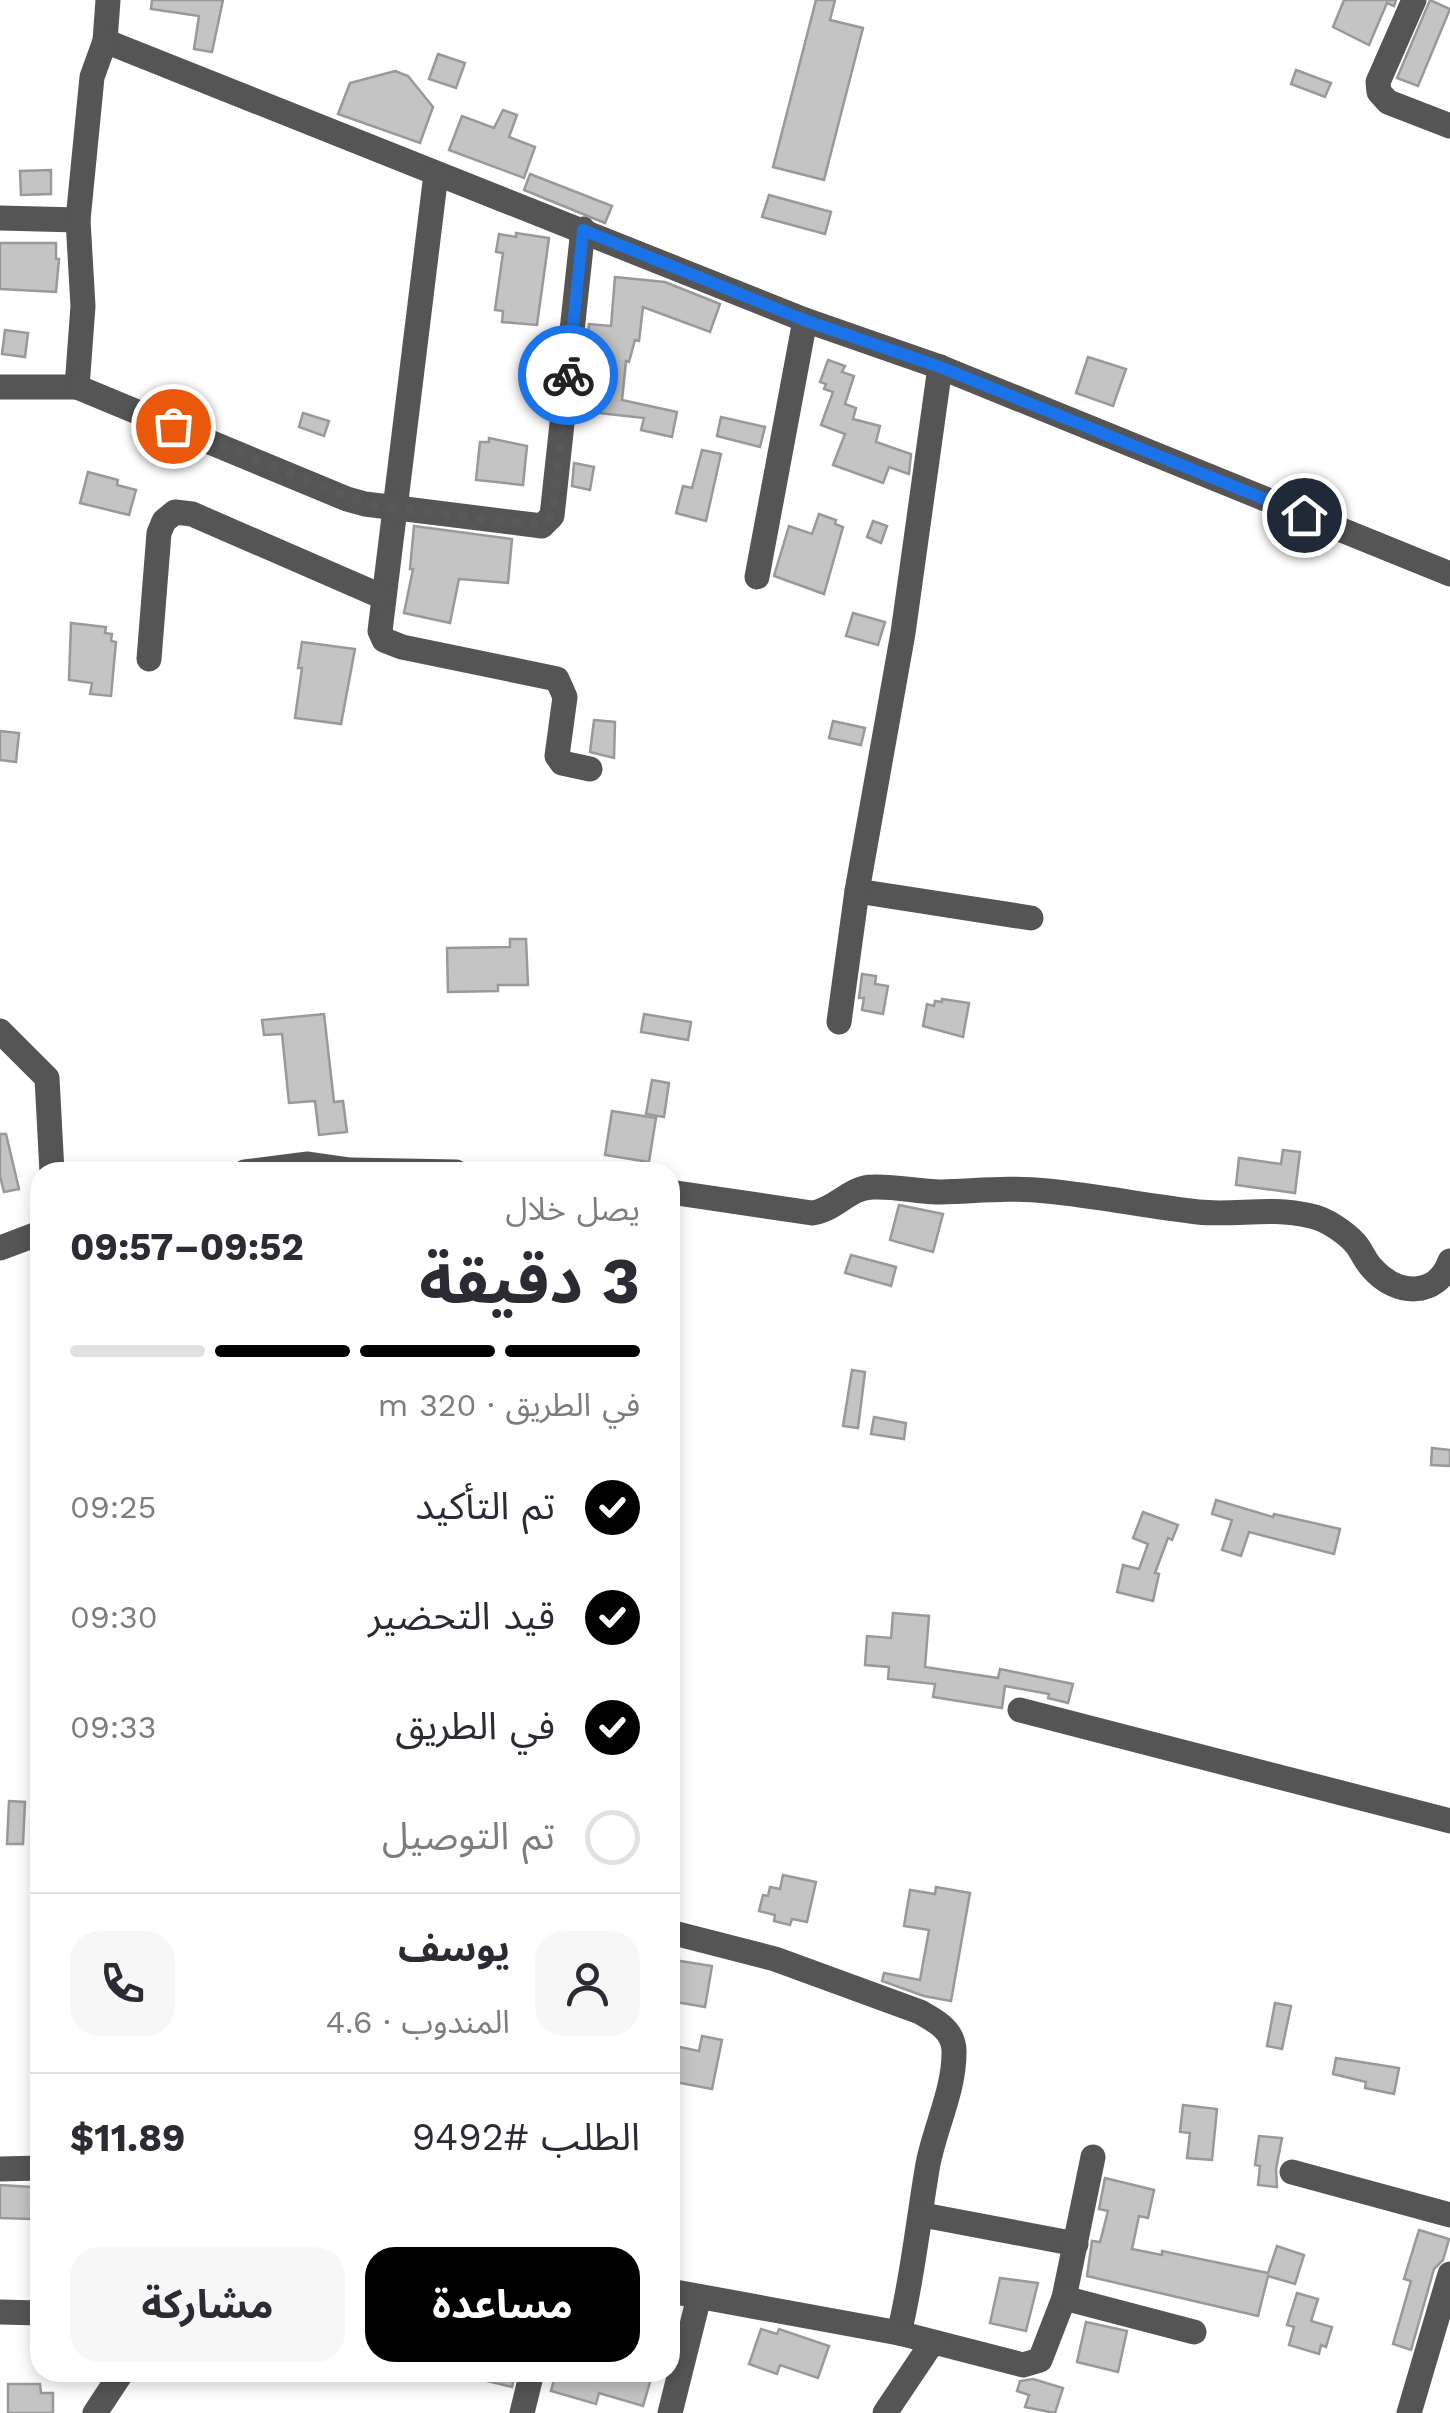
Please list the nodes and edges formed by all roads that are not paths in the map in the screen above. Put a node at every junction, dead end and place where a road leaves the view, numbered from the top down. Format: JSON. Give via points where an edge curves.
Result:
{"nodes":[{"id":1,"x":108,"y":0,"type":"edge"},
{"id":2,"x":1414,"y":0,"type":"edge"},
{"id":3,"x":104,"y":41,"type":"junction"},
{"id":4,"x":1450,"y":126,"type":"edge"},
{"id":5,"x":436,"y":174,"type":"junction"},
{"id":6,"x":0,"y":218,"type":"edge"},
{"id":7,"x":78,"y":220,"type":"junction"},
{"id":8,"x":583,"y":230,"type":"junction"},
{"id":9,"x":804,"y":320,"type":"junction"},
{"id":10,"x":940,"y":367,"type":"junction"},
{"id":11,"x":0,"y":387,"type":"edge"},
{"id":12,"x":77,"y":387,"type":"junction"},
{"id":13,"x":393,"y":507,"type":"junction"},
{"id":14,"x":1450,"y":574,"type":"edge"},
{"id":15,"x":757,"y":577,"type":"dead end"},
{"id":16,"x":382,"y":598,"type":"junction"},
{"id":17,"x":150,"y":660,"type":"dead end"},
{"id":18,"x":590,"y":769,"type":"dead end"},
{"id":19,"x":857,"y":891,"type":"junction"},
{"id":20,"x":1031,"y":918,"type":"dead end"},
{"id":21,"x":839,"y":1022,"type":"dead end"},
{"id":22,"x":0,"y":1031,"type":"edge"},
{"id":23,"x":51,"y":1162,"type":"edge"},
{"id":24,"x":680,"y":1193,"type":"edge"},
{"id":25,"x":30,"y":1236,"type":"edge"},
{"id":26,"x":0,"y":1248,"type":"edge"},
{"id":27,"x":1450,"y":1261,"type":"edge"},
{"id":28,"x":1020,"y":1710,"type":"dead end"},
{"id":29,"x":1450,"y":1821,"type":"edge"},
{"id":30,"x":680,"y":1934,"type":"edge"},
{"id":31,"x":1093,"y":2157,"type":"dead end"},
{"id":32,"x":0,"y":2168,"type":"edge"},
{"id":33,"x":30,"y":2168,"type":"edge"},
{"id":34,"x":1292,"y":2172,"type":"dead end"},
{"id":35,"x":922,"y":2215,"type":"junction"},
{"id":36,"x":1450,"y":2215,"type":"edge"},
{"id":37,"x":1076,"y":2244,"type":"junction"},
{"id":38,"x":1450,"y":2274,"type":"edge"},
{"id":39,"x":680,"y":2292,"type":"edge"},
{"id":40,"x":699,"y":2297,"type":"junction"},
{"id":41,"x":1064,"y":2298,"type":"junction"},
{"id":42,"x":0,"y":2312,"type":"edge"},
{"id":43,"x":30,"y":2313,"type":"edge"},
{"id":44,"x":1194,"y":2332,"type":"dead end"},
{"id":45,"x":900,"y":2333,"type":"junction"},
{"id":46,"x":932,"y":2344,"type":"junction"},
{"id":47,"x":680,"y":2373,"type":"edge"},
{"id":48,"x":97,"y":2382,"type":"edge"},
{"id":49,"x":116,"y":2382,"type":"edge"},
{"id":50,"x":530,"y":2382,"type":"edge"},
{"id":51,"x":678,"y":2382,"type":"edge"},
{"id":52,"x":902,"y":2401,"type":"edge"},
{"id":53,"x":98,"y":2409,"type":"edge"},
{"id":54,"x":522,"y":2413,"type":"edge"},
{"id":55,"x":670,"y":2413,"type":"edge"},
{"id":56,"x":885,"y":2413,"type":"edge"},
{"id":57,"x":1409,"y":2413,"type":"edge"}],
"edges":[{"from":1,"to":3,"type":"street"},
{"from":2,"to":4,"type":"street","via":[[1378,92]]},
{"from":3,"to":5,"type":"street"},
{"from":3,"to":7,"type":"street","via":[[92,77]]},
{"from":5,"to":8,"type":"street"},
{"from":5,"to":13,"type":"street"},
{"from":6,"to":7,"type":"street"},
{"from":7,"to":12,"type":"street","via":[[84,306]]},
{"from":8,"to":9,"type":"street"},
{"from":8,"to":13,"type":"street","via":[[549,521],[534,527]]},
{"from":9,"to":10,"type":"street"},
{"from":9,"to":15,"type":"street"},
{"from":10,"to":14,"type":"street"},
{"from":10,"to":19,"type":"street","via":[[903,633]]},
{"from":11,"to":12,"type":"street"},
{"from":12,"to":13,"type":"street","via":[[330,492]]},
{"from":13,"to":16,"type":"street"},
{"from":16,"to":17,"type":"street","via":[[192,514],[174,512],[159,533]]},
{"from":16,"to":18,"type":"street","via":[[380,631],[390,643],[557,678],[565,697],[558,756]]},
{"from":19,"to":20,"type":"street"},
{"from":19,"to":21,"type":"street"},
{"from":22,"to":23,"type":"street","via":[[47,1078]]},
{"from":24,"to":27,"type":"street","via":[[812,1213],[871,1186],[1046,1190],[1204,1212],[1266,1209],[1320,1218],[1354,1241],[1373,1270],[1410,1288],[1437,1284]]},
{"from":25,"to":26,"type":"street"},
{"from":28,"to":29,"type":"street"},
{"from":30,"to":35,"type":"street","via":[[793,1965],[920,2012],[949,2032],[954,2048]]},
{"from":31,"to":37,"type":"street"},
{"from":32,"to":33,"type":"street"},
{"from":34,"to":36,"type":"street"},
{"from":35,"to":37,"type":"street"},
{"from":35,"to":45,"type":"street"},
{"from":37,"to":41,"type":"street"},
{"from":38,"to":57,"type":"street"},
{"from":39,"to":40,"type":"street"},
{"from":40,"to":45,"type":"street"},
{"from":40,"to":47,"type":"street"},
{"from":41,"to":44,"type":"street"},
{"from":41,"to":46,"type":"street","via":[[1040,2360],[1023,2365]]},
{"from":42,"to":43,"type":"street"},
{"from":45,"to":46,"type":"street"},
{"from":46,"to":52,"type":"street"},
{"from":48,"to":53,"type":"street"},
{"from":49,"to":53,"type":"street"},
{"from":50,"to":54,"type":"street"},
{"from":51,"to":55,"type":"street"},
{"from":52,"to":56,"type":"street"}]}
